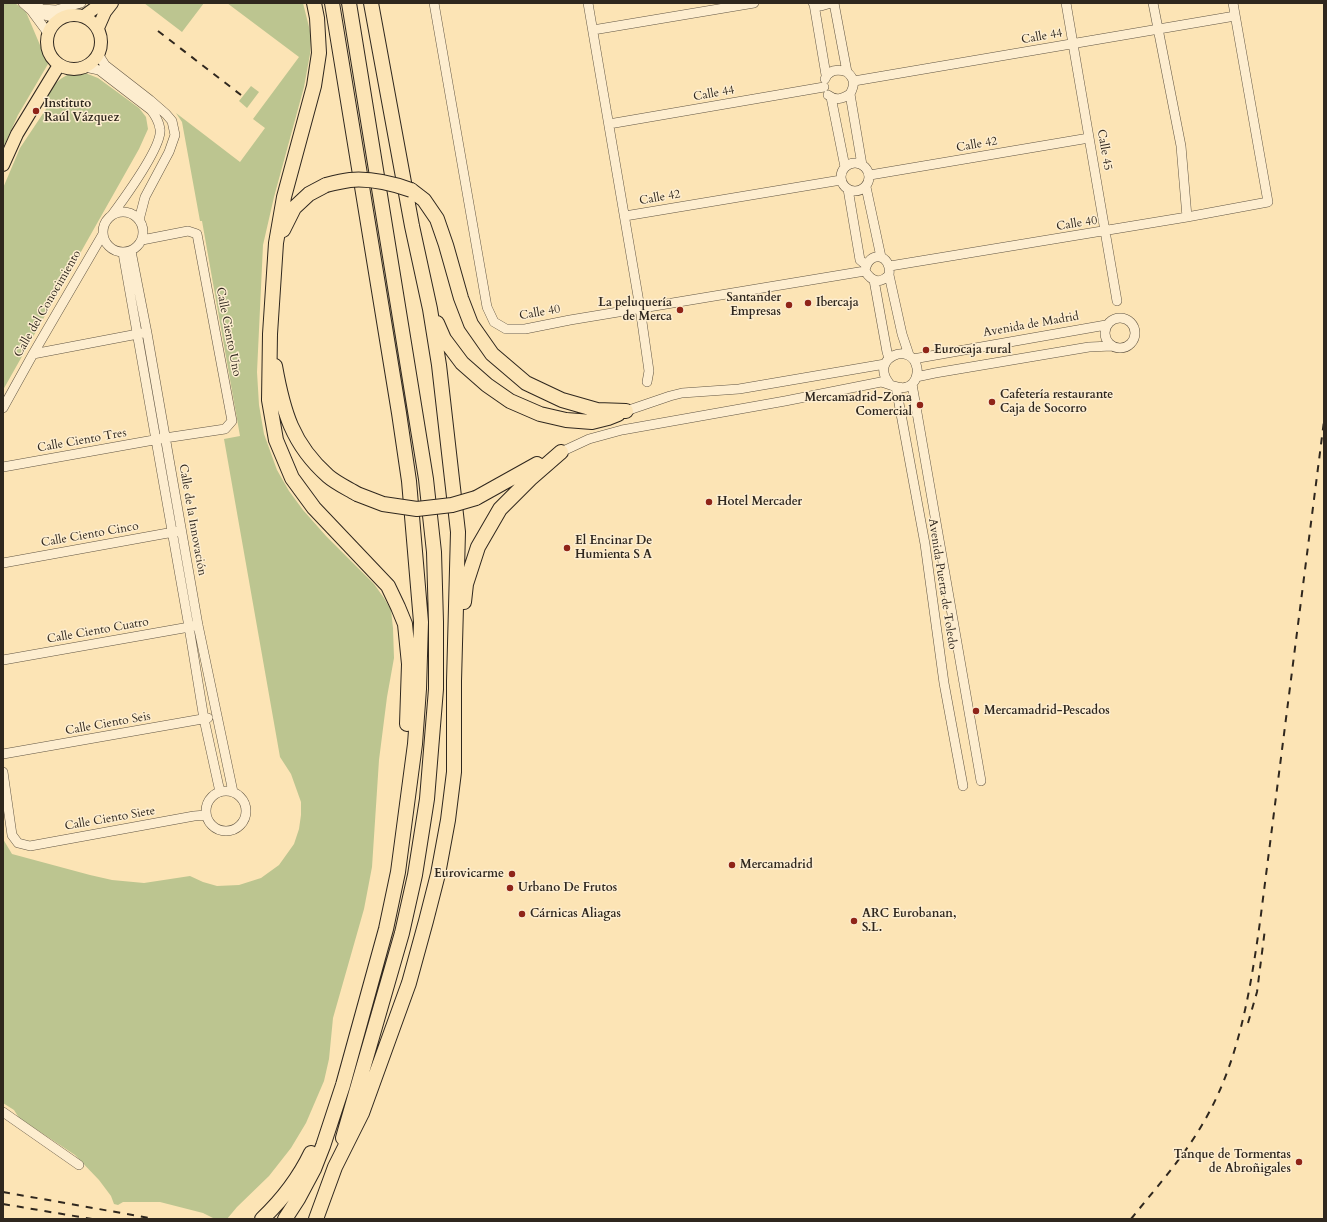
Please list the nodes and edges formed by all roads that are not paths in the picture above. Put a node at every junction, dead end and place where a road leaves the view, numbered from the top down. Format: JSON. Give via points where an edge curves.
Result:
{"nodes":[{"id":1,"x":23,"y":3,"type":"edge"},
{"id":2,"x":82,"y":3,"type":"edge"},
{"id":3,"x":102,"y":3,"type":"edge"},
{"id":4,"x":112,"y":3,"type":"edge"},
{"id":5,"x":311,"y":3,"type":"edge"},
{"id":6,"x":314,"y":3,"type":"edge"},
{"id":7,"x":332,"y":3,"type":"edge"},
{"id":8,"x":349,"y":3,"type":"edge"},
{"id":9,"x":371,"y":3,"type":"edge"},
{"id":10,"x":434,"y":3,"type":"edge"},
{"id":11,"x":588,"y":3,"type":"edge"},
{"id":12,"x":754,"y":3,"type":"edge"},
{"id":13,"x":813,"y":3,"type":"edge"},
{"id":14,"x":832,"y":3,"type":"edge"},
{"id":15,"x":1066,"y":3,"type":"edge"},
{"id":16,"x":1153,"y":3,"type":"edge"},
{"id":17,"x":1233,"y":3,"type":"edge"},
{"id":18,"x":31,"y":6,"type":"edge"},
{"id":19,"x":84,"y":16,"type":"junction"},
{"id":20,"x":1235,"y":16,"type":"junction"},
{"id":21,"x":317,"y":18,"type":"junction"},
{"id":22,"x":59,"y":19,"type":"junction"},
{"id":23,"x":98,"y":28,"type":"junction"},
{"id":24,"x":1158,"y":29,"type":"junction"},
{"id":25,"x":592,"y":30,"type":"junction"},
{"id":26,"x":48,"y":32,"type":"junction"},
{"id":27,"x":1073,"y":44,"type":"junction"},
{"id":28,"x":98,"y":54,"type":"junction"},
{"id":29,"x":59,"y":65,"type":"junction"},
{"id":30,"x":85,"y":67,"type":"junction"},
{"id":31,"x":847,"y":72,"type":"junction"},
{"id":32,"x":826,"y":76,"type":"junction"},
{"id":33,"x":854,"y":81,"type":"junction"},
{"id":34,"x":824,"y":87,"type":"junction"},
{"id":35,"x":850,"y":94,"type":"junction"},
{"id":36,"x":831,"y":97,"type":"junction"},
{"id":37,"x":609,"y":124,"type":"junction"},
{"id":38,"x":1089,"y":138,"type":"junction"},
{"id":39,"x":3,"y":165,"type":"edge"},
{"id":40,"x":862,"y":165,"type":"junction"},
{"id":41,"x":845,"y":167,"type":"junction"},
{"id":42,"x":870,"y":175,"type":"junction"},
{"id":43,"x":841,"y":180,"type":"junction"},
{"id":44,"x":866,"y":187,"type":"junction"},
{"id":45,"x":848,"y":188,"type":"junction"},
{"id":46,"x":112,"y":215,"type":"junction"},
{"id":47,"x":625,"y":216,"type":"junction"},
{"id":48,"x":1187,"y":217,"type":"junction"},
{"id":49,"x":139,"y":220,"type":"junction"},
{"id":50,"x":1105,"y":231,"type":"junction"},
{"id":51,"x":103,"y":234,"type":"junction"},
{"id":52,"x":142,"y":240,"type":"junction"},
{"id":53,"x":276,"y":243,"type":"junction"},
{"id":54,"x":127,"y":252,"type":"junction"},
{"id":55,"x":881,"y":257,"type":"junction"},
{"id":56,"x":866,"y":268,"type":"junction"},
{"id":57,"x":890,"y":270,"type":"junction"},
{"id":58,"x":874,"y":280,"type":"junction"},
{"id":59,"x":1117,"y":301,"type":"dead end"},
{"id":60,"x":640,"y":308,"type":"junction"},
{"id":61,"x":430,"y":309,"type":"junction"},
{"id":62,"x":1106,"y":325,"type":"junction"},
{"id":63,"x":142,"y":334,"type":"junction"},
{"id":64,"x":270,"y":334,"type":"junction"},
{"id":65,"x":1112,"y":346,"type":"junction"},
{"id":66,"x":33,"y":354,"type":"junction"},
{"id":67,"x":911,"y":357,"type":"junction"},
{"id":68,"x":887,"y":361,"type":"junction"},
{"id":69,"x":914,"y":381,"type":"junction"},
{"id":70,"x":647,"y":382,"type":"dead end"},
{"id":71,"x":892,"y":385,"type":"junction"},
{"id":72,"x":3,"y":408,"type":"edge"},
{"id":73,"x":626,"y":411,"type":"junction"},
{"id":74,"x":161,"y":438,"type":"junction"},
{"id":75,"x":561,"y":452,"type":"junction"},
{"id":76,"x":3,"y":467,"type":"edge"},
{"id":77,"x":177,"y":531,"type":"junction"},
{"id":78,"x":3,"y":563,"type":"edge"},
{"id":79,"x":193,"y":626,"type":"junction"},
{"id":80,"x":3,"y":660,"type":"edge"},
{"id":81,"x":454,"y":681,"type":"junction"},
{"id":82,"x":217,"y":716,"type":"junction"},
{"id":83,"x":204,"y":719,"type":"junction"},
{"id":84,"x":3,"y":754,"type":"edge"},
{"id":85,"x":3,"y":772,"type":"edge"},
{"id":86,"x":981,"y":781,"type":"dead end"},
{"id":87,"x":962,"y":786,"type":"dead end"},
{"id":88,"x":220,"y":792,"type":"junction"},
{"id":89,"x":233,"y":792,"type":"junction"},
{"id":90,"x":206,"y":815,"type":"junction"},
{"id":91,"x":398,"y":872,"type":"junction"},
{"id":92,"x":374,"y":975,"type":"junction"},
{"id":93,"x":3,"y":1112,"type":"edge"},
{"id":94,"x":79,"y":1165,"type":"dead end"},
{"id":95,"x":335,"y":1167,"type":"junction"},
{"id":96,"x":262,"y":1219,"type":"edge"},
{"id":97,"x":285,"y":1219,"type":"edge"},
{"id":98,"x":316,"y":1219,"type":"edge"}],
"edges":[{"from":1,"to":18,"type":"street"},
{"from":2,"to":18,"type":"street","via":[[56,10]]},
{"from":3,"to":19,"type":"main road"},
{"from":4,"to":23,"type":"main road"},
{"from":5,"to":21,"type":"highway"},
{"from":6,"to":21,"type":"highway"},
{"from":7,"to":91,"type":"highway","via":[[409,481],[421,622],[415,744]]},
{"from":8,"to":95,"type":"highway","via":[[426,479],[434,552],[436,689],[427,799],[415,875],[402,933]]},
{"from":9,"to":61,"type":"highway"},
{"from":10,"to":60,"type":"street","name":"Calle 40","via":[[487,307],[494,322],[506,329],[525,329]]},
{"from":11,"to":25,"type":"street"},
{"from":12,"to":25,"type":"street"},
{"from":13,"to":14,"type":"street","via":[[821,6]]},
{"from":13,"to":32,"type":"street"},
{"from":14,"to":31,"type":"street"},
{"from":15,"to":27,"type":"street","name":"Calle 45"},
{"from":16,"to":24,"type":"street"},
{"from":17,"to":20,"type":"street"},
{"from":18,"to":22,"type":"street","via":[[44,15]]},
{"from":18,"to":26,"type":"street"},
{"from":19,"to":22,"type":"main road","via":[[67,15]]},
{"from":19,"to":23,"type":"main road"},
{"from":20,"to":24,"type":"street","name":"Calle 44"},
{"from":20,"to":48,"type":"street","name":"Calle 40","via":[[1268,202]]},
{"from":21,"to":53,"type":"highway","via":[[319,53],[314,86],[284,197]]},
{"from":22,"to":26,"type":"main road"},
{"from":23,"to":28,"type":"main road","via":[[101,46]]},
{"from":24,"to":27,"type":"street","name":"Calle 44"},
{"from":24,"to":48,"type":"street","via":[[1181,146]]},
{"from":25,"to":37,"type":"street"},
{"from":26,"to":29,"type":"main road","via":[[48,51]]},
{"from":27,"to":33,"type":"street","name":"Calle 44"},
{"from":27,"to":38,"type":"street","name":"Calle 45"},
{"from":28,"to":30,"type":"main road"},
{"from":28,"to":49,"type":"street","via":[[105,65],[172,121],[175,135],[169,152],[144,197]]},
{"from":29,"to":30,"type":"main road","via":[[67,69]]},
{"from":29,"to":39,"type":"main road","via":[[17,134]]},
{"from":30,"to":46,"type":"street","via":[[99,70],[151,110],[161,130],[155,150]]},
{"from":31,"to":32,"type":"street","via":[[833,71]]},
{"from":31,"to":33,"type":"street"},
{"from":32,"to":34,"type":"street"},
{"from":33,"to":35,"type":"street","via":[[854,88]]},
{"from":34,"to":36,"type":"street"},
{"from":34,"to":37,"type":"street","name":"Calle 44"},
{"from":35,"to":36,"type":"street","via":[[837,99]]},
{"from":35,"to":40,"type":"street"},
{"from":36,"to":41,"type":"street"},
{"from":37,"to":47,"type":"street"},
{"from":38,"to":42,"type":"street","name":"Calle 42"},
{"from":38,"to":50,"type":"street","name":"Calle 45"},
{"from":40,"to":41,"type":"street","via":[[855,163]]},
{"from":40,"to":42,"type":"street"},
{"from":41,"to":43,"type":"street","via":[[841,173]]},
{"from":42,"to":44,"type":"street"},
{"from":43,"to":45,"type":"street"},
{"from":43,"to":47,"type":"street","name":"Calle 42"},
{"from":44,"to":45,"type":"street","via":[[854,191]]},
{"from":44,"to":55,"type":"street"},
{"from":45,"to":56,"type":"street","via":[[860,260]]},
{"from":46,"to":49,"type":"street","via":[[130,213]]},
{"from":46,"to":51,"type":"street","via":[[105,223]]},
{"from":47,"to":60,"type":"street"},
{"from":48,"to":50,"type":"street","name":"Calle 40"},
{"from":49,"to":52,"type":"street","via":[[143,230]]},
{"from":50,"to":57,"type":"street","name":"Calle 40"},
{"from":50,"to":59,"type":"street","name":"Calle 45"},
{"from":51,"to":54,"type":"street","via":[[104,240],[112,249]]},
{"from":51,"to":66,"type":"street","name":"Calle del Conocimiento"},
{"from":52,"to":54,"type":"street"},
{"from":52,"to":74,"type":"street","name":"Calle Ciento Uno","via":[[188,231],[197,234],[232,421],[225,429]]},
{"from":53,"to":64,"type":"highway"},
{"from":53,"to":73,"type":"highway","bridge":true,"via":[[294,208],[309,194],[326,185],[349,180],[369,180],[411,190],[424,200],[437,219],[471,324],[492,354],[526,383],[562,400],[597,410]]},
{"from":54,"to":63,"type":"street","name":"Calle de la Innovación"},
{"from":55,"to":56,"type":"street","via":[[874,257]]},
{"from":55,"to":57,"type":"street","via":[[887,261]]},
{"from":56,"to":58,"type":"street","via":[[869,277]]},
{"from":56,"to":60,"type":"street","name":"Calle 40"},
{"from":57,"to":58,"type":"street","via":[[885,279]]},
{"from":57,"to":67,"type":"street","via":[[902,334]]},
{"from":58,"to":68,"type":"street"},
{"from":60,"to":70,"type":"street","via":[[648,371]]},
{"from":61,"to":73,"type":"highway","via":[[444,339],[462,364],[510,401],[540,414],[566,420],[592,422]]},
{"from":61,"to":81,"type":"highway","via":[[458,532]]},
{"from":62,"to":65,"type":"street","via":[[1104,334]]},
{"from":62,"to":65,"type":"street","via":[[1114,318],[1123,318],[1132,323],[1134,328],[1134,338],[1127,346]]},
{"from":62,"to":67,"type":"street","name":"Avenida de Madrid"},
{"from":63,"to":66,"type":"street"},
{"from":63,"to":74,"type":"street","name":"Calle de la Innovación"},
{"from":64,"to":75,"type":"highway","bridge":true,"via":[[280,394],[290,424],[306,452],[329,476],[357,494],[383,504],[417,509],[452,505],[476,498]]},
{"from":64,"to":91,"type":"highway","via":[[269,400],[276,440],[292,478],[314,508],[388,586],[405,624],[409,664],[408,705]]},
{"from":65,"to":69,"type":"street","via":[[1089,347],[935,373]]},
{"from":66,"to":72,"type":"street","name":"Calle del Conocimiento"},
{"from":67,"to":68,"type":"street","via":[[894,355]]},
{"from":67,"to":69,"type":"street","via":[[917,364],[918,372]]},
{"from":68,"to":71,"type":"street","via":[[883,372],[885,379]]},
{"from":68,"to":73,"type":"street","via":[[739,389],[682,393]]},
{"from":69,"to":71,"type":"street","via":[[904,387]]},
{"from":69,"to":86,"type":"street","name":"Avenida Puerta de Toledo"},
{"from":71,"to":75,"type":"street","via":[[881,382],[622,430],[588,438]]},
{"from":71,"to":87,"type":"street","name":"Avenida Puerta de Toledo","via":[[925,544],[944,682]]},
{"from":74,"to":76,"type":"street","name":"Calle Ciento Tres"},
{"from":74,"to":77,"type":"street","name":"Calle de la Innovación"},
{"from":75,"to":81,"type":"highway","via":[[500,509],[478,547],[466,584]]},
{"from":77,"to":78,"type":"street","name":"Calle Ciento Cinco"},
{"from":77,"to":79,"type":"street","name":"Calle de la Innovación"},
{"from":79,"to":80,"type":"street","name":"Calle Ciento Cuatro"},
{"from":79,"to":82,"type":"street","name":"Calle de la Innovación"},
{"from":79,"to":83,"type":"street","name":"Calle de la Innovación"},
{"from":81,"to":95,"type":"highway","via":[[454,772],[438,874],[409,983],[362,1113]]},
{"from":82,"to":83,"type":"street","name":"Calle Ciento Seis"},
{"from":82,"to":89,"type":"street","name":"Calle de la Innovación"},
{"from":83,"to":84,"type":"street","name":"Calle Ciento Seis"},
{"from":83,"to":88,"type":"street","name":"Calle de la Innovación"},
{"from":85,"to":90,"type":"street","name":"Calle Ciento Siete","via":[[12,834],[18,843],[30,846]]},
{"from":88,"to":89,"type":"street"},
{"from":88,"to":90,"type":"street","via":[[208,801]]},
{"from":89,"to":90,"type":"street","via":[[244,801],[246,808],[244,821],[240,827],[227,832],[220,831],[209,822]]},
{"from":91,"to":92,"type":"highway"},
{"from":92,"to":96,"type":"highway","via":[[314,1148],[292,1185]]},
{"from":92,"to":97,"type":"highway","via":[[323,1146]]},
{"from":93,"to":94,"type":"street"},
{"from":95,"to":98,"type":"highway"}]}
